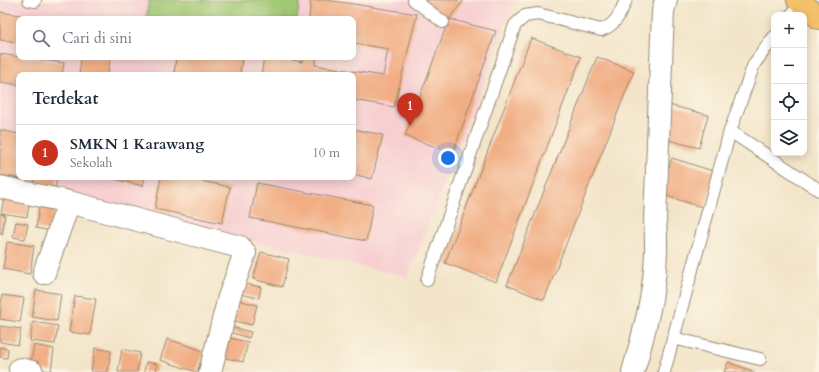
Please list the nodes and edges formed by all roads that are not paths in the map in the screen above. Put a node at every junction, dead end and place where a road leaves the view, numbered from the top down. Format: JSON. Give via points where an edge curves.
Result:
{"nodes":[{"id":1,"x":414,"y":0,"type":"edge"},
{"id":2,"x":626,"y":0,"type":"edge"},
{"id":3,"x":666,"y":0,"type":"edge"},
{"id":4,"x":799,"y":5,"type":"edge"},
{"id":5,"x":819,"y":18,"type":"edge"},
{"id":6,"x":443,"y":22,"type":"dead end"},
{"id":7,"x":771,"y":41,"type":"edge"},
{"id":8,"x":730,"y":131,"type":"junction"},
{"id":9,"x":0,"y":187,"type":"edge"},
{"id":10,"x":819,"y":190,"type":"edge"},
{"id":11,"x":69,"y":202,"type":"junction"},
{"id":12,"x":44,"y":273,"type":"dead end"},
{"id":13,"x":427,"y":280,"type":"dead end"},
{"id":14,"x":673,"y":338,"type":"junction"},
{"id":15,"x":760,"y":358,"type":"dead end"},
{"id":16,"x":210,"y":372,"type":"edge"},
{"id":17,"x":633,"y":372,"type":"edge"},
{"id":18,"x":664,"y":372,"type":"edge"}],
"edges":[{"from":1,"to":6,"type":"lane"},
{"from":2,"to":13,"type":"lane","via":[[616,22],[601,30],[538,14],[525,16],[515,25]]},
{"from":3,"to":17,"type":"street","via":[[663,18],[655,222],[656,256],[648,317]]},
{"from":4,"to":5,"type":"main road"},
{"from":7,"to":8,"type":"lane","via":[[754,64]]},
{"from":8,"to":10,"type":"lane"},
{"from":8,"to":14,"type":"lane"},
{"from":9,"to":11,"type":"street"},
{"from":11,"to":12,"type":"street"},
{"from":11,"to":16,"type":"street","via":[[244,250]]},
{"from":14,"to":15,"type":"lane"},
{"from":14,"to":18,"type":"lane"}]}
